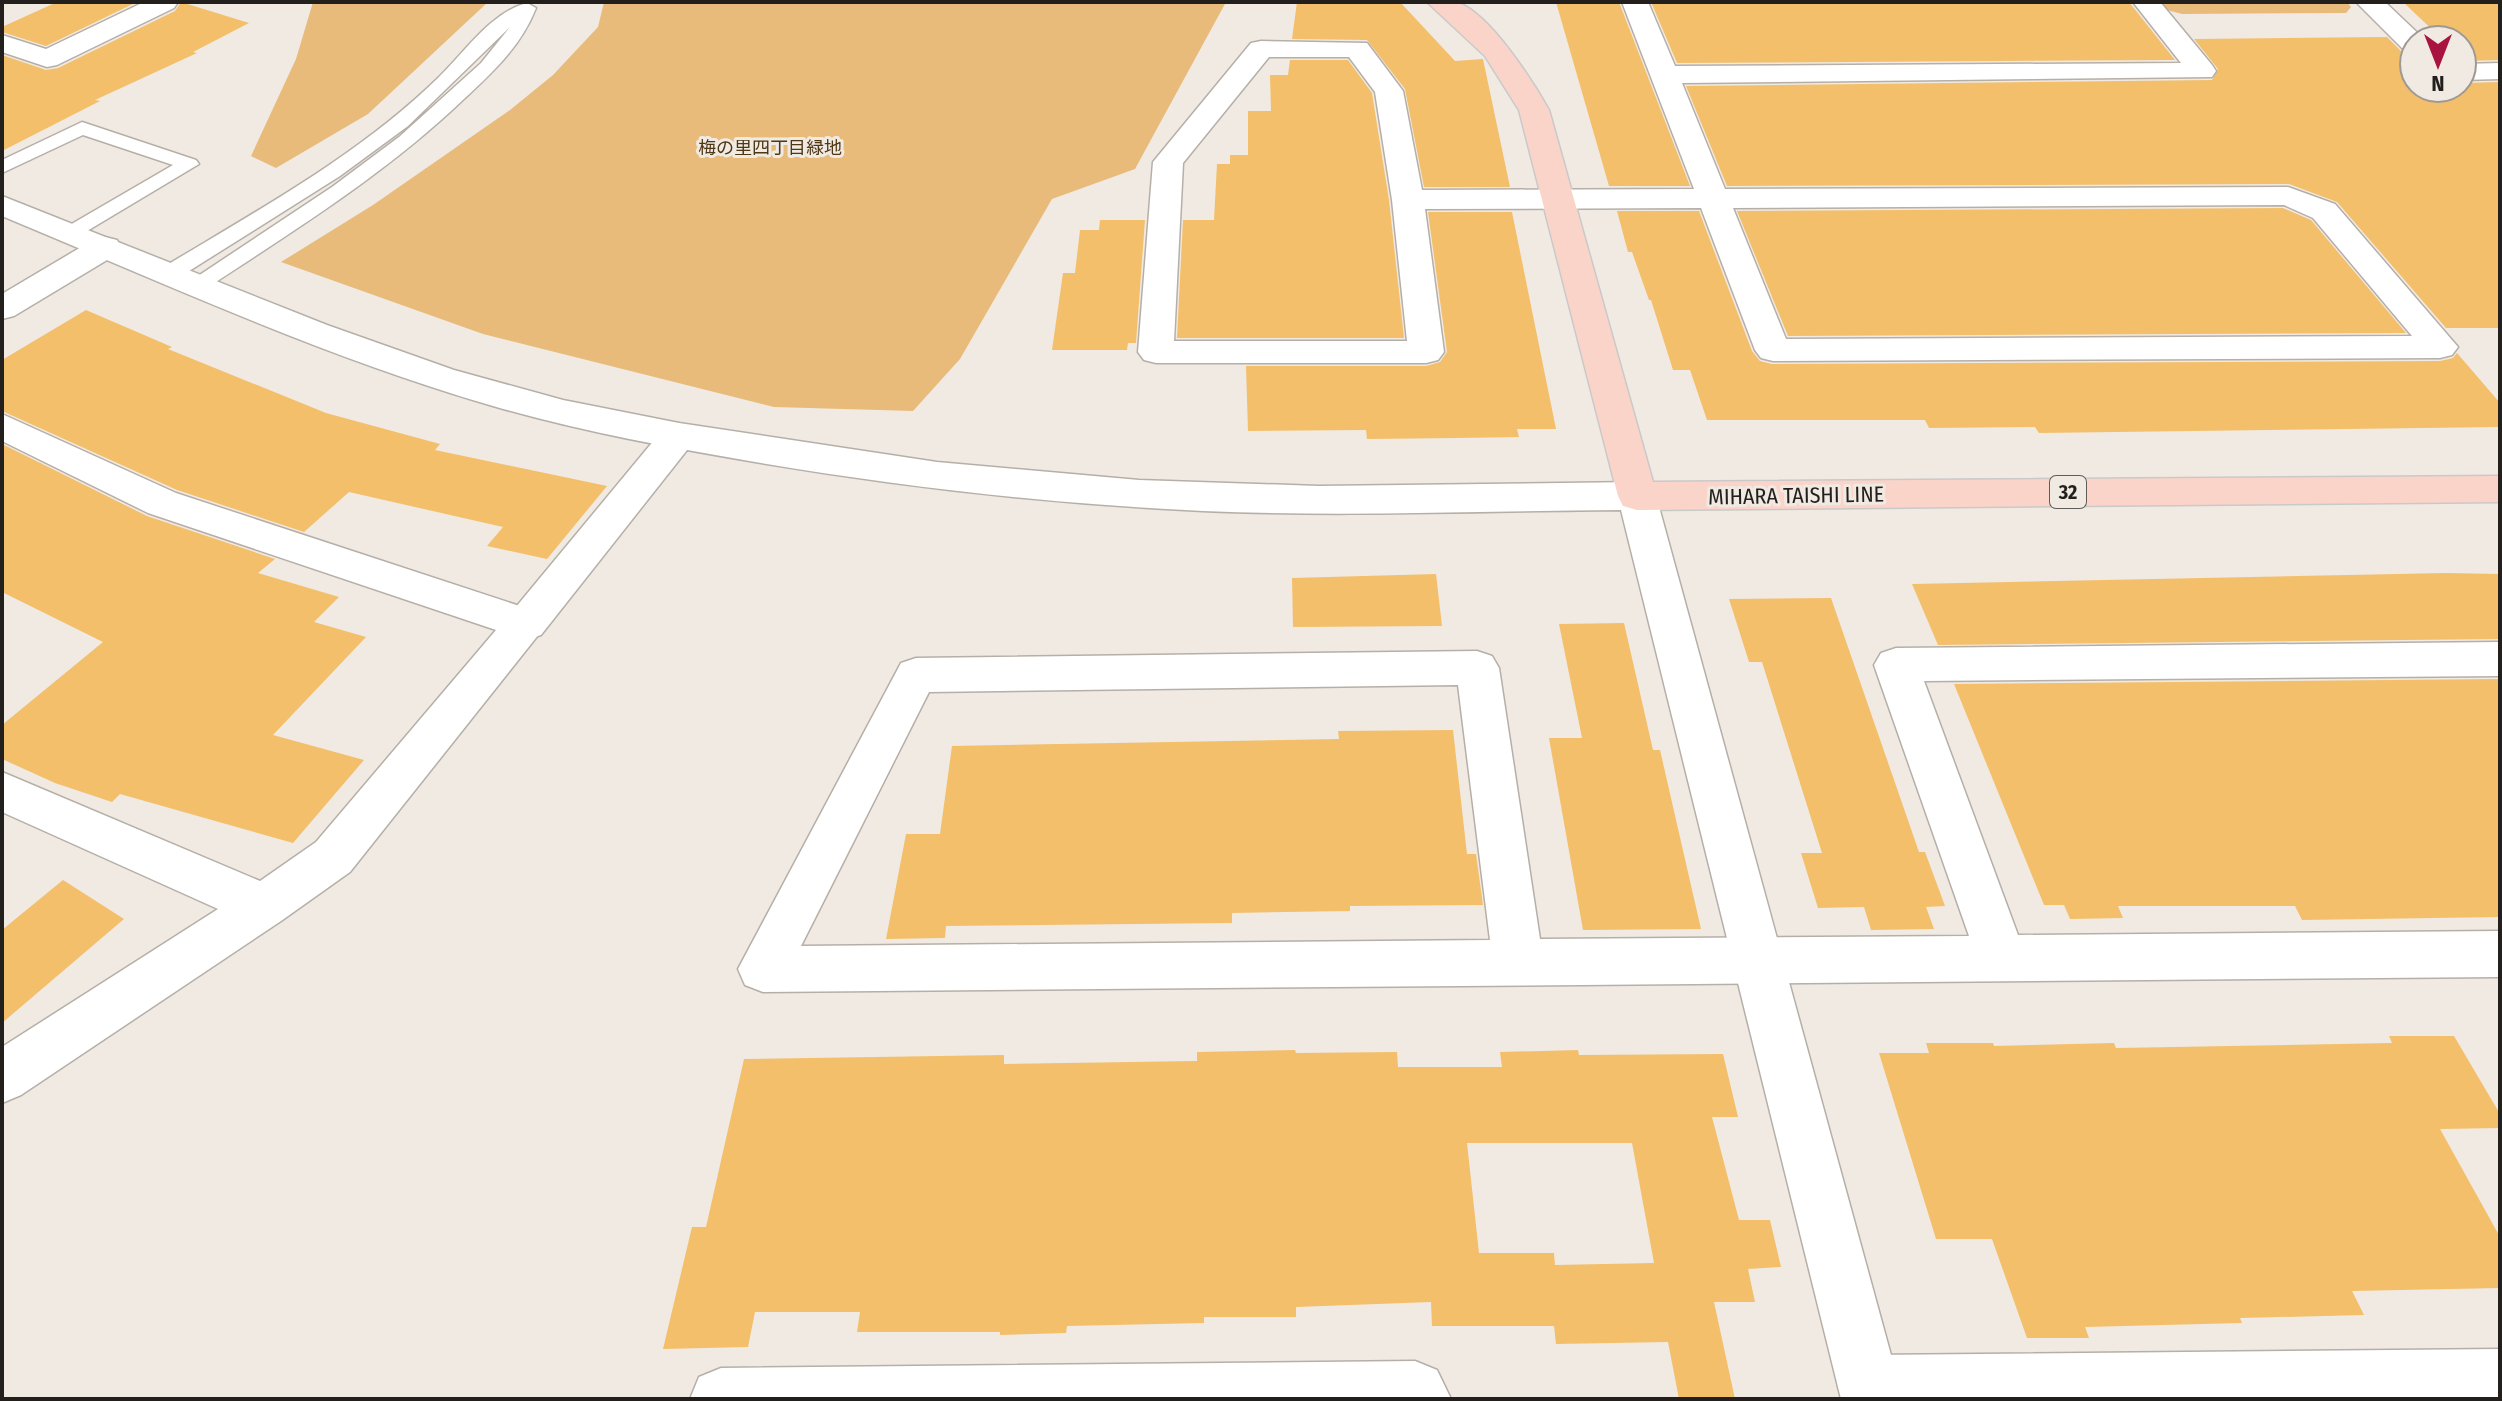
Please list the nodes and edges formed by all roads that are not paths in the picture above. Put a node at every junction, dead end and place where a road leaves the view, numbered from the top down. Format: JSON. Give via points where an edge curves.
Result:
{"nodes":[{"id":1,"x":165,"y":2,"type":"edge"},
{"id":2,"x":1440,"y":2,"type":"edge"},
{"id":3,"x":1635,"y":2,"type":"edge"},
{"id":4,"x":2146,"y":2,"type":"edge"},
{"id":5,"x":2369,"y":2,"type":"edge"},
{"id":6,"x":2398,"y":29,"type":"edge"},
{"id":7,"x":2,"y":43,"type":"edge"},
{"id":8,"x":2500,"y":71,"type":"edge"},
{"id":9,"x":2478,"y":72,"type":"edge"},
{"id":10,"x":1664,"y":75,"type":"junction"},
{"id":11,"x":2,"y":167,"type":"edge"},
{"id":12,"x":1408,"y":200,"type":"junction"},
{"id":13,"x":1559,"y":200,"type":"junction"},
{"id":14,"x":1713,"y":201,"type":"junction"},
{"id":15,"x":2,"y":205,"type":"edge"},
{"id":16,"x":70,"y":233,"type":"junction"},
{"id":17,"x":105,"y":247,"type":"junction"},
{"id":18,"x":184,"y":279,"type":"junction"},
{"id":19,"x":2,"y":309,"type":"edge"},
{"id":20,"x":2,"y":426,"type":"edge"},
{"id":21,"x":678,"y":436,"type":"junction"},
{"id":22,"x":2500,"y":489,"type":"edge"},
{"id":23,"x":1637,"y":496,"type":"junction"},
{"id":24,"x":526,"y":624,"type":"junction"},
{"id":25,"x":2500,"y":659,"type":"edge"},
{"id":26,"x":2,"y":791,"type":"edge"},
{"id":27,"x":264,"y":906,"type":"junction"},
{"id":28,"x":2500,"y":954,"type":"edge"},
{"id":29,"x":2002,"y":959,"type":"junction"},
{"id":30,"x":1757,"y":960,"type":"junction"},
{"id":31,"x":1518,"y":962,"type":"junction"},
{"id":32,"x":2,"y":1077,"type":"edge"},
{"id":33,"x":2500,"y":1379,"type":"edge"},
{"id":34,"x":1870,"y":1392,"type":"edge"},
{"id":35,"x":1034,"y":1397,"type":"edge"},
{"id":36,"x":721,"y":1399,"type":"edge"},
{"id":37,"x":1420,"y":1399,"type":"edge"}],
"edges":[{"from":1,"to":7,"type":"street","via":[[47,59]]},
{"from":2,"to":13,"type":"main road","via":[[1483,35],[1524,90]]},
{"from":3,"to":10,"type":"street"},
{"from":4,"to":10,"type":"street","via":[[2202,71]]},
{"from":5,"to":6,"type":"street"},
{"from":8,"to":9,"type":"street"},
{"from":10,"to":14,"type":"street"},
{"from":11,"to":16,"type":"lane","via":[[82,128],[189,164]]},
{"from":12,"to":12,"type":"street","via":[[1426,352],[1156,352],[1168,162],[1261,49],[1357,49],[1389,91]]},
{"from":12,"to":13,"type":"street"},
{"from":13,"to":14,"type":"street"},
{"from":13,"to":23,"type":"main road"},
{"from":14,"to":14,"type":"street","via":[[2288,196],[2324,211],[2440,347],[1773,350]]},
{"from":15,"to":16,"type":"street"},
{"from":16,"to":17,"type":"street"},
{"from":17,"to":18,"type":"street"},
{"from":17,"to":19,"type":"street"},
{"from":18,"to":18,"type":"lane","via":[[401,122],[496,29],[527,8],[518,35],[430,125],[361,177]]},
{"from":18,"to":21,"type":"street","via":[[390,360],[509,398]]},
{"from":20,"to":24,"type":"street","via":[[162,503]]},
{"from":21,"to":23,"type":"street","via":[[830,462],[1121,492],[1272,499]]},
{"from":21,"to":24,"type":"street"},
{"from":22,"to":23,"type":"main road","name":"MIHARA TAISHI LINE","number":"32"},
{"from":23,"to":30,"type":"street"},
{"from":24,"to":27,"type":"street","via":[[333,857]]},
{"from":25,"to":29,"type":"street","via":[[1896,665]]},
{"from":26,"to":27,"type":"street"},
{"from":27,"to":32,"type":"street"},
{"from":28,"to":29,"type":"street"},
{"from":29,"to":30,"type":"street"},
{"from":30,"to":31,"type":"street"},
{"from":30,"to":34,"type":"street"},
{"from":31,"to":31,"type":"street","via":[[1477,668],[916,675],[763,969]]},
{"from":33,"to":34,"type":"street"},
{"from":35,"to":36,"type":"street"},
{"from":35,"to":37,"type":"street","via":[[1415,1392]]}]}
